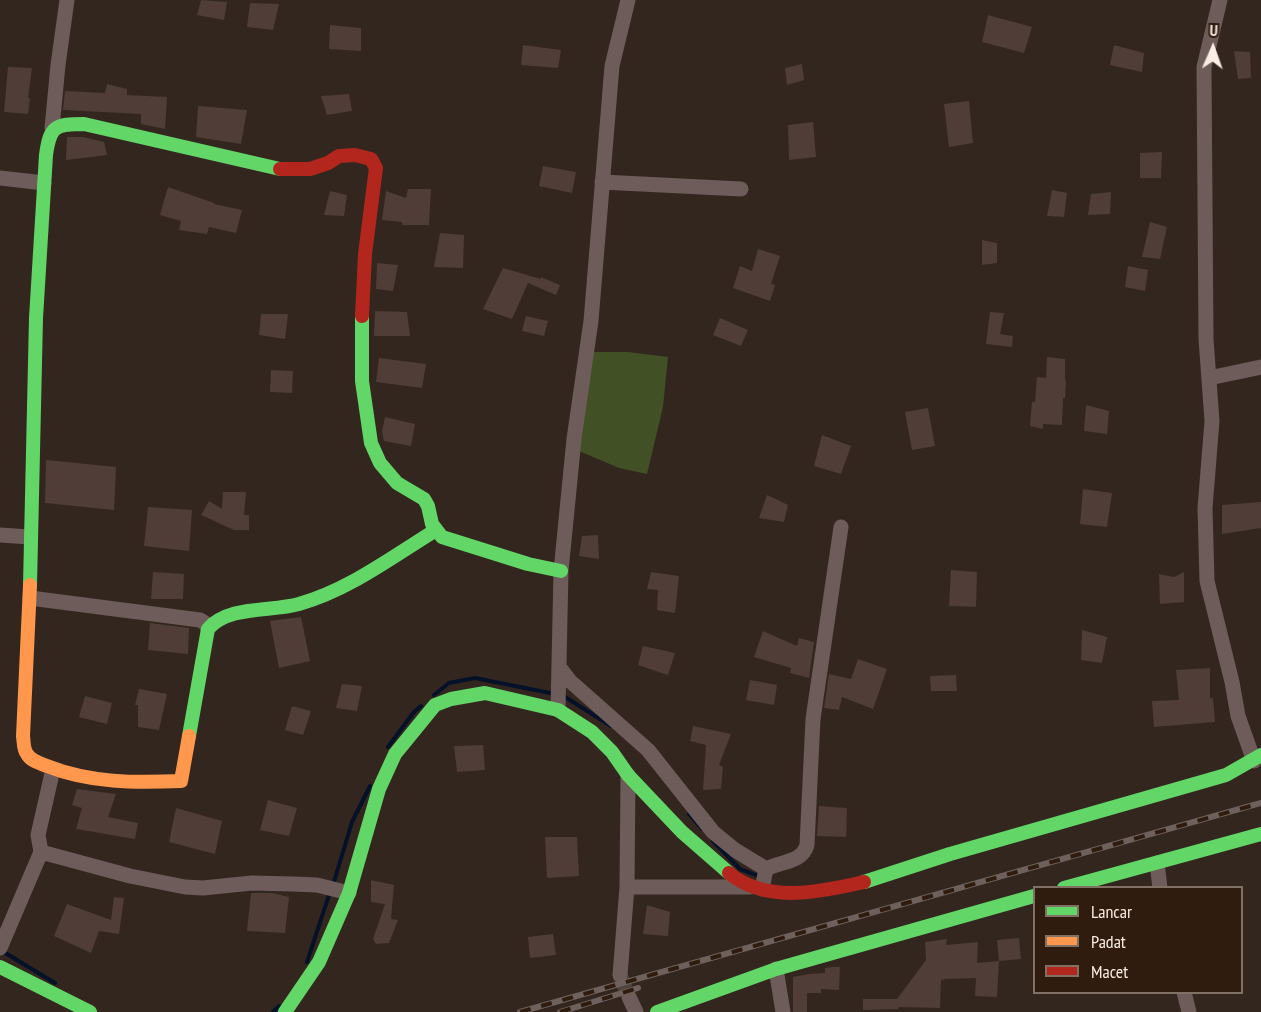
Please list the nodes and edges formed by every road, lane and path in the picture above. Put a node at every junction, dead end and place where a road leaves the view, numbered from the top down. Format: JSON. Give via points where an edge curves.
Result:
{"nodes":[{"id":1,"x":68,"y":0,"type":"edge"},
{"id":2,"x":628,"y":0,"type":"edge"},
{"id":3,"x":1220,"y":0,"type":"edge"},
{"id":4,"x":52,"y":128,"type":"junction"},
{"id":5,"x":0,"y":178,"type":"edge"},
{"id":6,"x":602,"y":182,"type":"junction"},
{"id":7,"x":44,"y":183,"type":"junction"},
{"id":8,"x":741,"y":189,"type":"dead end"},
{"id":9,"x":1261,"y":367,"type":"edge"},
{"id":10,"x":1209,"y":378,"type":"junction"},
{"id":11,"x":842,"y":527,"type":"dead end"},
{"id":12,"x":436,"y":530,"type":"junction"},
{"id":13,"x":0,"y":535,"type":"edge"},
{"id":14,"x":30,"y":537,"type":"junction"},
{"id":15,"x":561,"y":572,"type":"junction"},
{"id":16,"x":30,"y":598,"type":"junction"},
{"id":17,"x":208,"y":629,"type":"junction"},
{"id":18,"x":560,"y":673,"type":"junction"},
{"id":19,"x":558,"y":704,"type":"junction"},
{"id":20,"x":1256,"y":758,"type":"edge"},
{"id":21,"x":53,"y":769,"type":"junction"},
{"id":22,"x":628,"y":775,"type":"junction"},
{"id":23,"x":1261,"y":834,"type":"edge"},
{"id":24,"x":40,"y":852,"type":"junction"},
{"id":25,"x":1157,"y":863,"type":"junction"},
{"id":26,"x":762,"y":880,"type":"junction"},
{"id":27,"x":1071,"y":886,"type":"edge"},
{"id":28,"x":1160,"y":886,"type":"edge"},
{"id":29,"x":627,"y":887,"type":"junction"},
{"id":30,"x":343,"y":892,"type":"junction"},
{"id":31,"x":1033,"y":897,"type":"edge"},
{"id":32,"x":2,"y":943,"type":"edge"},
{"id":33,"x":0,"y":967,"type":"edge"},
{"id":34,"x":776,"y":969,"type":"junction"},
{"id":35,"x":620,"y":975,"type":"tunnel mouth"},
{"id":36,"x":1184,"y":994,"type":"edge"},
{"id":37,"x":629,"y":997,"type":"tunnel mouth"},
{"id":38,"x":90,"y":1012,"type":"edge"},
{"id":39,"x":285,"y":1012,"type":"edge"},
{"id":40,"x":636,"y":1012,"type":"edge"},
{"id":41,"x":657,"y":1012,"type":"edge"},
{"id":42,"x":783,"y":1012,"type":"edge"},
{"id":43,"x":1189,"y":1012,"type":"edge"}],
"edges":[{"from":1,"to":4,"type":"street"},
{"from":2,"to":6,"type":"street","via":[[612,66]]},
{"from":3,"to":10,"type":"street","via":[[1203,67]]},
{"from":4,"to":7,"type":"street"},
{"from":4,"to":12,"type":"street","via":[[84,124],[285,170],[310,169],[339,156],[371,159],[376,168],[361,327],[362,381],[371,444],[392,478],[424,499]]},
{"from":5,"to":7,"type":"street"},
{"from":6,"to":8,"type":"street"},
{"from":6,"to":15,"type":"street","via":[[591,321]]},
{"from":7,"to":14,"type":"street"},
{"from":9,"to":10,"type":"street"},
{"from":10,"to":20,"type":"street","via":[[1212,422],[1205,508],[1207,581],[1245,741]]},
{"from":11,"to":26,"type":"street","via":[[814,709],[806,850]]},
{"from":12,"to":15,"type":"street","via":[[442,537]]},
{"from":12,"to":17,"type":"street","via":[[324,596],[237,615],[214,622]]},
{"from":13,"to":14,"type":"street"},
{"from":14,"to":16,"type":"street"},
{"from":15,"to":18,"type":"street"},
{"from":16,"to":17,"type":"street","via":[[200,620]]},
{"from":16,"to":21,"type":"street","via":[[24,751],[30,759]]},
{"from":17,"to":21,"type":"street","via":[[181,781],[141,783]]},
{"from":18,"to":19,"type":"street"},
{"from":18,"to":26,"type":"street","via":[[648,750],[713,832]]},
{"from":19,"to":22,"type":"street","via":[[612,752]]},
{"from":19,"to":30,"type":"street","via":[[485,693],[435,705],[395,754]]},
{"from":20,"to":26,"type":"street","via":[[1226,776],[950,854],[876,879],[792,894]]},
{"from":21,"to":24,"type":"street","via":[[38,836]]},
{"from":22,"to":26,"type":"street","via":[[682,832],[732,876]]},
{"from":22,"to":29,"type":"street"},
{"from":23,"to":25,"type":"street"},
{"from":24,"to":30,"type":"street","via":[[185,887],[265,883],[317,885]]},
{"from":24,"to":32,"type":"street"},
{"from":25,"to":27,"type":"street"},
{"from":25,"to":28,"type":"street"},
{"from":26,"to":29,"type":"street"},
{"from":29,"to":35,"type":"street"},
{"from":30,"to":39,"type":"street","via":[[319,962]]},
{"from":31,"to":34,"type":"street"},
{"from":33,"to":38,"type":"street"},
{"from":34,"to":41,"type":"street"},
{"from":34,"to":42,"type":"street"},
{"from":36,"to":43,"type":"street"},
{"from":37,"to":40,"type":"street"}]}
